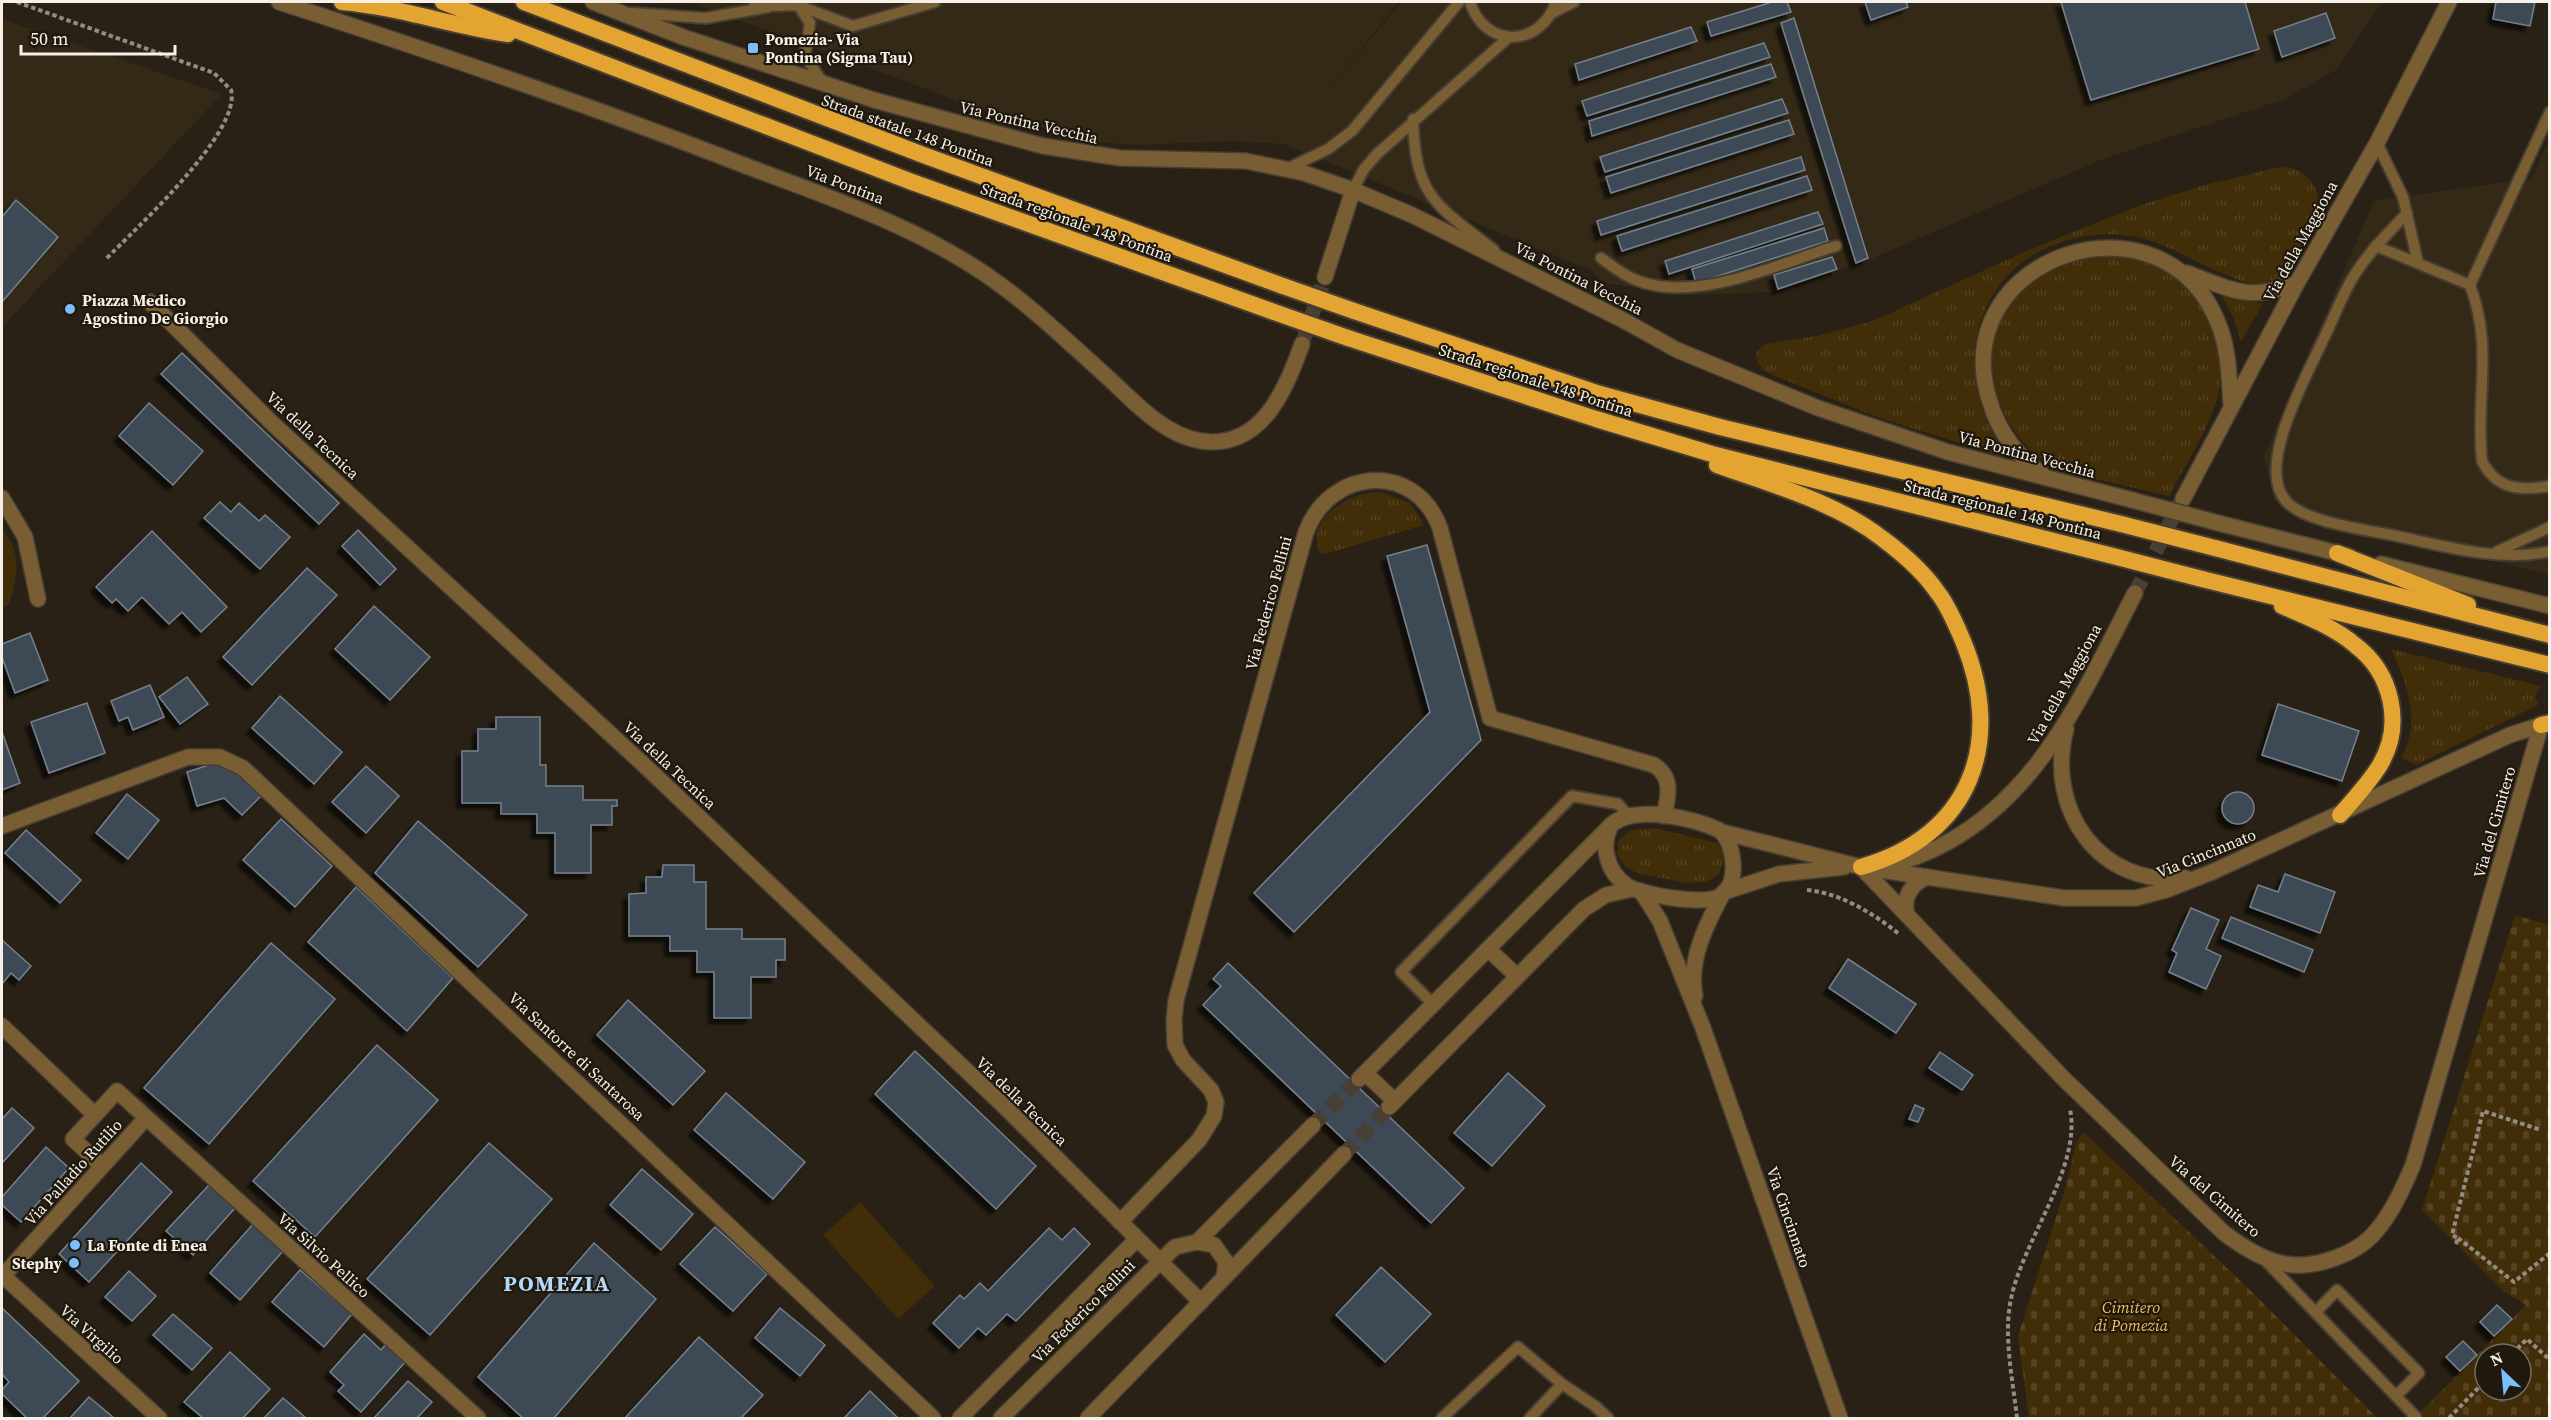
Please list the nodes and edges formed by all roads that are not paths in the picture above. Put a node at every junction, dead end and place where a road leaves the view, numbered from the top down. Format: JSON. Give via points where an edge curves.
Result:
{"nodes":[{"id":1,"x":279,"y":2,"type":"edge"},
{"id":2,"x":342,"y":2,"type":"edge"},
{"id":3,"x":443,"y":2,"type":"edge"},
{"id":4,"x":524,"y":2,"type":"edge"},
{"id":5,"x":593,"y":2,"type":"edge"},
{"id":6,"x":754,"y":2,"type":"edge"},
{"id":7,"x":935,"y":2,"type":"edge"},
{"id":8,"x":1459,"y":2,"type":"edge"},
{"id":9,"x":1470,"y":2,"type":"edge"},
{"id":10,"x":1556,"y":2,"type":"edge"},
{"id":11,"x":1574,"y":2,"type":"edge"},
{"id":12,"x":2449,"y":2,"type":"edge"},
{"id":13,"x":799,"y":3,"type":"edge"},
{"id":14,"x":775,"y":6,"type":"junction"},
{"id":15,"x":620,"y":12,"type":"junction"},
{"id":16,"x":1552,"y":13,"type":"junction"},
{"id":17,"x":1509,"y":37,"type":"junction"},
{"id":18,"x":539,"y":39,"type":"junction"},
{"id":19,"x":823,"y":84,"type":"junction"},
{"id":20,"x":2550,"y":112,"type":"edge"},
{"id":21,"x":1413,"y":119,"type":"junction"},
{"id":22,"x":2377,"y":143,"type":"junction"},
{"id":23,"x":1287,"y":169,"type":"junction"},
{"id":24,"x":1353,"y":190,"type":"junction"},
{"id":25,"x":2407,"y":213,"type":"junction"},
{"id":26,"x":1836,"y":246,"type":"dead end"},
{"id":27,"x":2376,"y":246,"type":"junction"},
{"id":28,"x":1601,"y":258,"type":"dead end"},
{"id":29,"x":1510,"y":263,"type":"junction"},
{"id":30,"x":2418,"y":263,"type":"junction"},
{"id":31,"x":2184,"y":272,"type":"junction"},
{"id":32,"x":1325,"y":277,"type":"tunnel mouth"},
{"id":33,"x":2297,"y":283,"type":"junction"},
{"id":34,"x":2470,"y":285,"type":"junction"},
{"id":35,"x":1283,"y":286,"type":"joint"},
{"id":36,"x":150,"y":302,"type":"dead end"},
{"id":37,"x":1302,"y":344,"type":"tunnel mouth"},
{"id":38,"x":2231,"y":405,"type":"junction"},
{"id":39,"x":1596,"y":419,"type":"junction"},
{"id":40,"x":2050,"y":479,"type":"junction"},
{"id":41,"x":2550,"y":486,"type":"edge"},
{"id":42,"x":2,"y":498,"type":"edge"},
{"id":43,"x":2183,"y":499,"type":"tunnel mouth"},
{"id":44,"x":2550,"y":527,"type":"edge"},
{"id":45,"x":2337,"y":553,"type":"junction"},
{"id":46,"x":2548,"y":553,"type":"edge"},
{"id":47,"x":2490,"y":554,"type":"junction"},
{"id":48,"x":2240,"y":588,"type":"junction"},
{"id":49,"x":2135,"y":592,"type":"tunnel mouth"},
{"id":50,"x":38,"y":599,"type":"dead end"},
{"id":51,"x":2550,"y":606,"type":"edge"},
{"id":52,"x":2541,"y":633,"type":"edge"},
{"id":53,"x":2550,"y":665,"type":"edge"},
{"id":54,"x":2069,"y":719,"type":"junction"},
{"id":55,"x":2545,"y":724,"type":"edge"},
{"id":56,"x":1628,"y":815,"type":"junction"},
{"id":57,"x":2340,"y":815,"type":"junction"},
{"id":58,"x":1664,"y":816,"type":"junction"},
{"id":59,"x":1612,"y":824,"type":"junction"},
{"id":60,"x":2,"y":826,"type":"edge"},
{"id":61,"x":1722,"y":832,"type":"junction"},
{"id":62,"x":1861,"y":867,"type":"junction"},
{"id":63,"x":2212,"y":872,"type":"junction"},
{"id":64,"x":1927,"y":877,"type":"junction"},
{"id":65,"x":1637,"y":890,"type":"junction"},
{"id":66,"x":1723,"y":894,"type":"junction"},
{"id":67,"x":1907,"y":915,"type":"junction"},
{"id":68,"x":1488,"y":949,"type":"junction"},
{"id":69,"x":1517,"y":976,"type":"junction"},
{"id":70,"x":1432,"y":1003,"type":"junction"},
{"id":71,"x":2,"y":1026,"type":"edge"},
{"id":72,"x":1703,"y":1028,"type":"junction"},
{"id":73,"x":95,"y":1115,"type":"junction"},
{"id":74,"x":146,"y":1118,"type":"junction"},
{"id":75,"x":1313,"y":1125,"type":"tunnel mouth"},
{"id":76,"x":1344,"y":1154,"type":"tunnel mouth"},
{"id":77,"x":102,"y":1166,"type":"junction"},
{"id":78,"x":1120,"y":1222,"type":"junction"},
{"id":79,"x":1137,"y":1239,"type":"junction"},
{"id":80,"x":1197,"y":1242,"type":"junction"},
{"id":81,"x":2265,"y":1260,"type":"junction"},
{"id":82,"x":1159,"y":1261,"type":"junction"},
{"id":83,"x":2,"y":1276,"type":"edge"},
{"id":84,"x":1224,"y":1277,"type":"junction"},
{"id":85,"x":1201,"y":1302,"type":"junction"},
{"id":86,"x":2316,"y":1312,"type":"junction"},
{"id":87,"x":1562,"y":1384,"type":"junction"},
{"id":88,"x":2396,"y":1396,"type":"junction"},
{"id":89,"x":2416,"y":1417,"type":"edge"},
{"id":90,"x":159,"y":1419,"type":"edge"},
{"id":91,"x":478,"y":1419,"type":"edge"},
{"id":92,"x":933,"y":1419,"type":"edge"},
{"id":93,"x":960,"y":1419,"type":"edge"},
{"id":94,"x":1001,"y":1419,"type":"edge"},
{"id":95,"x":1088,"y":1419,"type":"edge"},
{"id":96,"x":1442,"y":1419,"type":"edge"},
{"id":97,"x":1530,"y":1419,"type":"edge"},
{"id":98,"x":1608,"y":1419,"type":"edge"},
{"id":99,"x":1840,"y":1419,"type":"edge"}],
"edges":[{"from":1,"to":37,"type":"street","name":"Via Pontina","via":[[489,70],[898,225],[994,280],[1159,422],[1191,439],[1228,440],[1256,427],[1279,400]]},
{"from":2,"to":18,"type":"highway","via":[[399,9],[467,28]]},
{"from":3,"to":18,"type":"highway"},
{"from":4,"to":35,"type":"highway","name":"Strada statale 148 Pontina","via":[[926,156]]},
{"from":5,"to":15,"type":"street","name":"Via Pontina Vecchia"},
{"from":6,"to":14,"type":"lane"},
{"from":7,"to":13,"type":"lane","via":[[853,26]]},
{"from":8,"to":23,"type":"lane","via":[[1352,131],[1328,149]]},
{"from":9,"to":17,"type":"lane","via":[[1479,21]]},
{"from":10,"to":16,"type":"lane"},
{"from":11,"to":16,"type":"lane"},
{"from":12,"to":22,"type":"street","name":"Via della Maggiona"},
{"from":13,"to":14,"type":"lane"},
{"from":13,"to":19,"type":"lane","via":[[810,22],[805,55]]},
{"from":14,"to":15,"type":"lane","via":[[706,18]]},
{"from":15,"to":19,"type":"street","name":"Via Pontina Vecchia"},
{"from":16,"to":17,"type":"lane","via":[[1531,33]]},
{"from":17,"to":21,"type":"lane"},
{"from":18,"to":39,"type":"highway","name":"Strada regionale 148 Pontina","bridge":true,"via":[[912,182],[1348,338]]},
{"from":19,"to":23,"type":"street","name":"Via Pontina Vecchia","via":[[1069,152],[1144,159],[1228,160]]},
{"from":20,"to":34,"type":"lane"},
{"from":21,"to":24,"type":"lane","via":[[1371,160]]},
{"from":21,"to":29,"type":"lane","via":[[1417,168],[1429,193]]},
{"from":22,"to":25,"type":"lane"},
{"from":22,"to":33,"type":"street","name":"Via della Maggiona"},
{"from":23,"to":24,"type":"street","name":"Via Pontina Vecchia"},
{"from":24,"to":29,"type":"street","name":"Via Pontina Vecchia"},
{"from":24,"to":32,"type":"street"},
{"from":25,"to":27,"type":"lane"},
{"from":25,"to":30,"type":"lane"},
{"from":26,"to":28,"type":"lane","via":[[1695,287],[1644,283]]},
{"from":27,"to":30,"type":"lane"},
{"from":27,"to":47,"type":"lane","via":[[2352,278],[2295,400],[2278,454],[2279,489],[2295,510],[2331,522]]},
{"from":29,"to":40,"type":"street","name":"Via Pontina Vecchia","via":[[1677,350],[1818,408],[1948,452]]},
{"from":30,"to":34,"type":"lane"},
{"from":31,"to":33,"type":"street","via":[[2248,295],[2269,293]]},
{"from":31,"to":38,"type":"street","via":[[2205,298],[2220,328],[2228,361]]},
{"from":31,"to":40,"type":"street","via":[[2128,248],[2072,252],[2024,277],[2001,305],[1985,341],[1982,359],[1986,391],[1998,425],[2013,448]]},
{"from":33,"to":38,"type":"street","name":"Via della Maggiona"},
{"from":34,"to":41,"type":"lane","via":[[2484,343],[2482,461],[2488,473],[2502,484],[2531,489]]},
{"from":35,"to":52,"type":"highway","name":"Strada regionale 148 Pontina","bridge":true,"via":[[1600,394]]},
{"from":36,"to":78,"type":"street","name":"Via della Tecnica","via":[[273,424],[666,785],[1006,1108]]},
{"from":38,"to":43,"type":"street","name":"Via della Maggiona"},
{"from":39,"to":48,"type":"highway","name":"Strada regionale 148 Pontina","bridge":true,"via":[[1723,456]]},
{"from":39,"to":62,"type":"highway","via":[[1849,517],[1883,538],[1940,594],[1966,650],[1979,692],[1982,722],[1975,763],[1962,795],[1942,820],[1897,854]]},
{"from":40,"to":45,"type":"street","name":"Via Pontina Vecchia","bridge":true},
{"from":42,"to":50,"type":"street","via":[[24,537]]},
{"from":44,"to":47,"type":"lane"},
{"from":45,"to":51,"type":"street","name":"Via Pontina Vecchia"},
{"from":45,"to":52,"type":"highway"},
{"from":46,"to":47,"type":"lane"},
{"from":48,"to":53,"type":"highway","name":"Strada regionale 148 Pontina"},
{"from":48,"to":57,"type":"highway","via":[[2348,639],[2369,658],[2386,688],[2394,714],[2385,756]]},
{"from":49,"to":54,"type":"street","name":"Via della Maggiona"},
{"from":54,"to":62,"type":"street","name":"Via della Maggiona","via":[[2029,775],[1977,824],[1917,857]]},
{"from":54,"to":63,"type":"street","via":[[2061,780],[2070,813],[2090,842],[2118,864],[2144,875],[2170,879]]},
{"from":55,"to":57,"type":"street","name":"Via Cincinnato","via":[[2510,735]]},
{"from":55,"to":81,"type":"street","name":"Via del Cimitero","via":[[2413,1165],[2400,1193],[2378,1229],[2351,1252],[2303,1267]]},
{"from":56,"to":58,"type":"street"},
{"from":56,"to":59,"type":"street"},
{"from":56,"to":70,"type":"lane","via":[[1618,804],[1572,796],[1401,972]]},
{"from":57,"to":63,"type":"street","name":"Via Cincinnato"},
{"from":58,"to":61,"type":"street"},
{"from":58,"to":78,"type":"street","name":"Via Federico Fellini","via":[[1668,784],[1654,765],[1490,718],[1440,528],[1424,502],[1393,483],[1377,480],[1353,484],[1330,496],[1306,532],[1176,1000],[1175,1045],[1183,1060],[1211,1090],[1216,1102],[1214,1116],[1199,1140]]},
{"from":59,"to":65,"type":"street","via":[[1604,840],[1606,853],[1621,881]]},
{"from":59,"to":68,"type":"street"},
{"from":60,"to":92,"type":"street","name":"Via Santorre di Santarosa","via":[[179,760],[220,758],[250,773]]},
{"from":61,"to":62,"type":"street","name":"Via Cincinnato"},
{"from":61,"to":66,"type":"street","via":[[1733,866]]},
{"from":62,"to":64,"type":"street","name":"Via Cincinnato"},
{"from":62,"to":66,"type":"street","name":"Via Cincinnato","via":[[1784,873]]},
{"from":62,"to":67,"type":"street","name":"Via del Cimitero"},
{"from":63,"to":64,"type":"street","name":"Via Cincinnato","via":[[2144,896],[2106,900],[2056,897]]},
{"from":64,"to":67,"type":"street","via":[[1908,893]]},
{"from":65,"to":66,"type":"street","via":[[1693,900],[1709,900]]},
{"from":65,"to":69,"type":"street","via":[[1606,895],[1590,904]]},
{"from":65,"to":72,"type":"street","name":"Via Cincinnato","via":[[1660,921]]},
{"from":66,"to":72,"type":"street","name":"Via Cincinnato","via":[[1704,932],[1695,967],[1694,992]]},
{"from":67,"to":81,"type":"street","name":"Via del Cimitero","via":[[2064,1079],[2224,1233]]},
{"from":68,"to":69,"type":"street"},
{"from":68,"to":70,"type":"street"},
{"from":69,"to":70,"type":"street","via":[[1392,1104],[1362,1076]]},
{"from":71,"to":73,"type":"street"},
{"from":72,"to":99,"type":"street","name":"Via Cincinnato"},
{"from":73,"to":74,"type":"street","name":"Via Silvio Pellico","via":[[117,1091]]},
{"from":73,"to":77,"type":"street","via":[[73,1139]]},
{"from":74,"to":77,"type":"street","name":"Via Palladio Rutilio"},
{"from":74,"to":91,"type":"street","name":"Via Silvio Pellico"},
{"from":75,"to":80,"type":"street","name":"Via Federico Fellini"},
{"from":76,"to":84,"type":"street"},
{"from":77,"to":83,"type":"street","name":"Via Palladio Rutilio"},
{"from":78,"to":79,"type":"street","name":"Via della Tecnica"},
{"from":79,"to":82,"type":"street","name":"Via della Tecnica"},
{"from":79,"to":93,"type":"street","name":"Via Federico Fellini"},
{"from":80,"to":82,"type":"street","name":"Via Federico Fellini","via":[[1180,1244]]},
{"from":80,"to":84,"type":"street","via":[[1210,1243],[1220,1251],[1226,1265]]},
{"from":81,"to":86,"type":"lane"},
{"from":82,"to":85,"type":"street","name":"Via della Tecnica"},
{"from":82,"to":94,"type":"street","name":"Via Federico Fellini"},
{"from":83,"to":90,"type":"street","name":"Via Virgilio"},
{"from":84,"to":85,"type":"street"},
{"from":85,"to":95,"type":"street"},
{"from":86,"to":88,"type":"lane"},
{"from":86,"to":88,"type":"lane","via":[[2337,1290],[2419,1373]]},
{"from":87,"to":96,"type":"lane","via":[[1518,1347]]},
{"from":87,"to":97,"type":"lane"},
{"from":87,"to":98,"type":"lane"},
{"from":88,"to":89,"type":"lane"}]}
